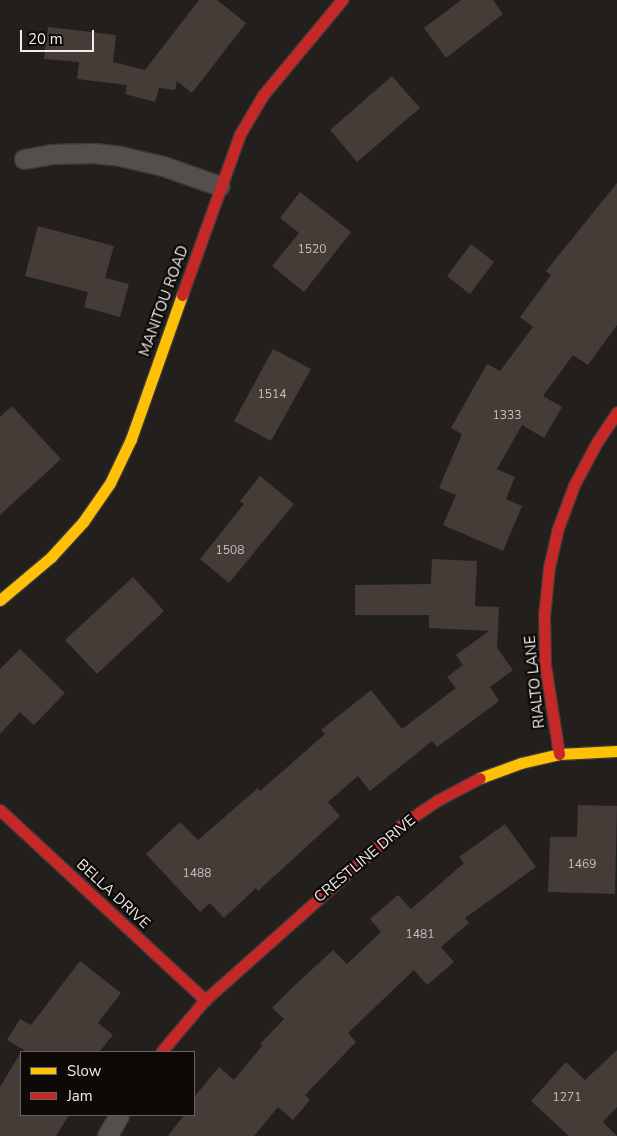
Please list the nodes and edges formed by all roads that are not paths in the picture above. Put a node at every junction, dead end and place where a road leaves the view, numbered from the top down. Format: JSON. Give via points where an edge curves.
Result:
{"nodes":[{"id":1,"x":342,"y":0,"type":"edge"},
{"id":2,"x":24,"y":159,"type":"dead end"},
{"id":3,"x":220,"y":186,"type":"junction"},
{"id":4,"x":617,"y":412,"type":"edge"},
{"id":5,"x":0,"y":600,"type":"edge"},
{"id":6,"x":617,"y":751,"type":"edge"},
{"id":7,"x":560,"y":754,"type":"junction"},
{"id":8,"x":0,"y":810,"type":"edge"},
{"id":9,"x":205,"y":1000,"type":"junction"},
{"id":10,"x":162,"y":1051,"type":"edge"},
{"id":11,"x":118,"y":1116,"type":"edge"},
{"id":12,"x":107,"y":1136,"type":"edge"}],
"edges":[{"from":1,"to":3,"type":"street","name":"MANITOU ROAD","via":[[263,95],[240,134]]},
{"from":2,"to":3,"type":"street","via":[[51,154],[120,156],[163,166]]},
{"from":3,"to":5,"type":"street","name":"MANITOU ROAD","via":[[131,439],[110,482],[83,522],[51,557]]},
{"from":4,"to":7,"type":"street","name":"RIALTO LANE","via":[[574,485],[557,531],[549,567],[544,616],[545,665]]},
{"from":6,"to":7,"type":"street","name":"CRESTLINE DRIVE"},
{"from":7,"to":9,"type":"street","name":"CRESTLINE DRIVE","via":[[483,776],[431,804],[390,836]]},
{"from":8,"to":9,"type":"street","name":"BELLA DRIVE"},
{"from":9,"to":10,"type":"street","name":"CRESTLINE DRIVE"},
{"from":11,"to":12,"type":"street"}]}
